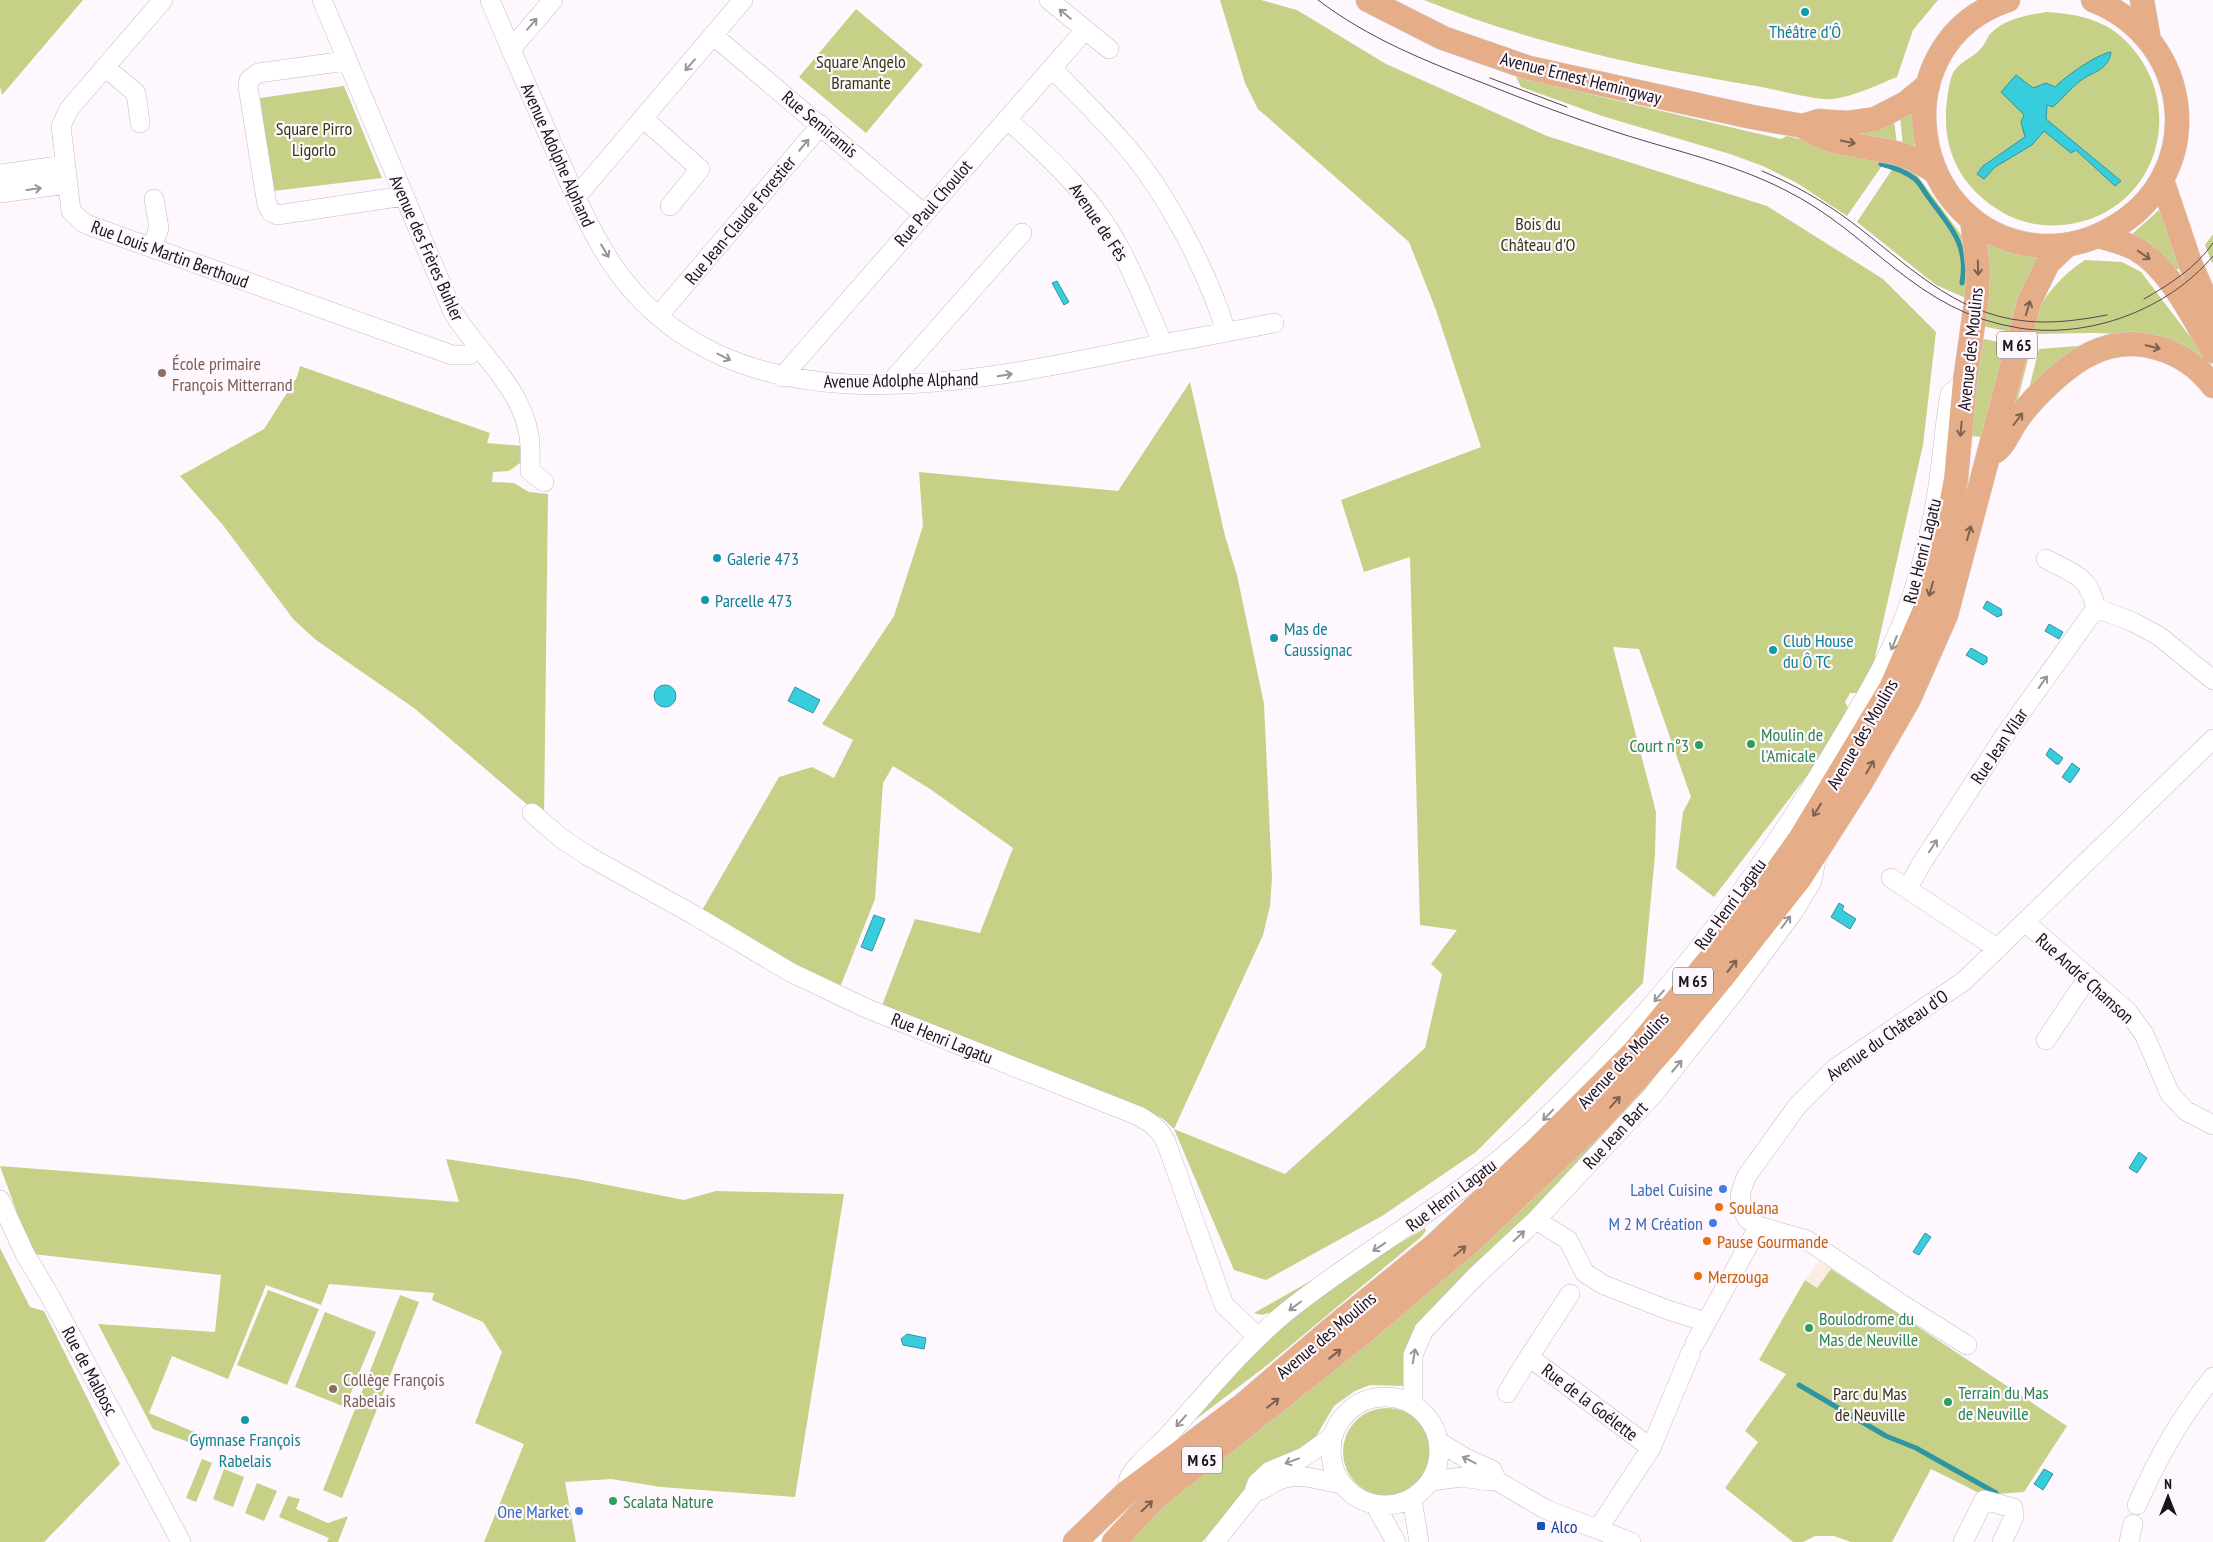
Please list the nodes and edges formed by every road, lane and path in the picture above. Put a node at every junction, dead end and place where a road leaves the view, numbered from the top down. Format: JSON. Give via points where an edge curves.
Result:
{"nodes":[{"id":1,"x":163,"y":0,"type":"edge"},
{"id":2,"x":322,"y":0,"type":"edge"},
{"id":3,"x":490,"y":0,"type":"edge"},
{"id":4,"x":553,"y":0,"type":"edge"},
{"id":5,"x":743,"y":0,"type":"edge"},
{"id":6,"x":1049,"y":0,"type":"edge"},
{"id":7,"x":1368,"y":0,"type":"edge"},
{"id":8,"x":2008,"y":0,"type":"edge"},
{"id":9,"x":2093,"y":0,"type":"edge"},
{"id":10,"x":2142,"y":0,"type":"edge"},
{"id":11,"x":1085,"y":30,"type":"junction"},
{"id":12,"x":714,"y":36,"type":"junction"},
{"id":13,"x":2150,"y":40,"type":"junction"},
{"id":14,"x":511,"y":49,"type":"junction"},
{"id":15,"x":1108,"y":49,"type":"dead end"},
{"id":16,"x":346,"y":61,"type":"junction"},
{"id":17,"x":106,"y":68,"type":"junction"},
{"id":18,"x":1052,"y":68,"type":"junction"},
{"id":19,"x":1928,"y":85,"type":"junction"},
{"id":20,"x":1007,"y":118,"type":"junction"},
{"id":21,"x":644,"y":119,"type":"junction"},
{"id":22,"x":140,"y":123,"type":"dead end"},
{"id":23,"x":821,"y":125,"type":"junction"},
{"id":24,"x":1803,"y":126,"type":"junction"},
{"id":25,"x":65,"y":165,"type":"junction"},
{"id":26,"x":1934,"y":171,"type":"junction"},
{"id":27,"x":0,"y":174,"type":"edge"},
{"id":28,"x":2162,"y":180,"type":"junction"},
{"id":29,"x":67,"y":184,"type":"junction"},
{"id":30,"x":0,"y":193,"type":"edge"},
{"id":31,"x":404,"y":196,"type":"junction"},
{"id":32,"x":576,"y":197,"type":"junction"},
{"id":33,"x":154,"y":199,"type":"dead end"},
{"id":34,"x":670,"y":206,"type":"dead end"},
{"id":35,"x":924,"y":214,"type":"junction"},
{"id":36,"x":1972,"y":219,"type":"junction"},
{"id":37,"x":1022,"y":233,"type":"dead end"},
{"id":38,"x":2099,"y":236,"type":"junction"},
{"id":39,"x":2067,"y":245,"type":"junction"},
{"id":40,"x":152,"y":247,"type":"junction"},
{"id":41,"x":659,"y":315,"type":"junction"},
{"id":42,"x":2213,"y":316,"type":"edge"},
{"id":43,"x":1274,"y":323,"type":"dead end"},
{"id":44,"x":1226,"y":332,"type":"junction"},
{"id":45,"x":1163,"y":344,"type":"junction"},
{"id":46,"x":478,"y":349,"type":"junction"},
{"id":47,"x":2213,"y":351,"type":"edge"},
{"id":48,"x":782,"y":377,"type":"junction"},
{"id":49,"x":1965,"y":381,"type":"junction"},
{"id":50,"x":889,"y":384,"type":"junction"},
{"id":51,"x":2213,"y":386,"type":"edge"},
{"id":52,"x":1988,"y":456,"type":"junction"},
{"id":53,"x":544,"y":482,"type":"dead end"},
{"id":54,"x":2046,"y":559,"type":"dead end"},
{"id":55,"x":2096,"y":608,"type":"junction"},
{"id":56,"x":2213,"y":680,"type":"edge"},
{"id":57,"x":2213,"y":739,"type":"edge"},
{"id":58,"x":532,"y":813,"type":"dead end"},
{"id":59,"x":1817,"y":853,"type":"junction"},
{"id":60,"x":1890,"y":878,"type":"dead end"},
{"id":61,"x":1908,"y":888,"type":"junction"},
{"id":62,"x":2026,"y":923,"type":"junction"},
{"id":63,"x":1998,"y":949,"type":"junction"},
{"id":64,"x":2088,"y":977,"type":"junction"},
{"id":65,"x":2046,"y":1040,"type":"dead end"},
{"id":66,"x":2213,"y":1125,"type":"edge"},
{"id":67,"x":0,"y":1200,"type":"edge"},
{"id":68,"x":1536,"y":1220,"type":"junction"},
{"id":69,"x":1759,"y":1226,"type":"junction"},
{"id":70,"x":1570,"y":1294,"type":"dead end"},
{"id":71,"x":1706,"y":1322,"type":"junction"},
{"id":72,"x":1258,"y":1337,"type":"junction"},
{"id":73,"x":1967,"y":1344,"type":"dead end"},
{"id":74,"x":1529,"y":1357,"type":"junction"},
{"id":75,"x":2213,"y":1377,"type":"edge"},
{"id":76,"x":1507,"y":1393,"type":"dead end"},
{"id":77,"x":1413,"y":1405,"type":"junction"},
{"id":78,"x":1332,"y":1436,"type":"junction"},
{"id":79,"x":1438,"y":1441,"type":"junction"},
{"id":80,"x":1651,"y":1448,"type":"junction"},
{"id":81,"x":1431,"y":1480,"type":"junction"},
{"id":82,"x":1497,"y":1480,"type":"junction"},
{"id":83,"x":1341,"y":1484,"type":"junction"},
{"id":84,"x":1127,"y":1492,"type":"junction"},
{"id":85,"x":1253,"y":1494,"type":"junction"},
{"id":86,"x":1412,"y":1498,"type":"junction"},
{"id":87,"x":1375,"y":1505,"type":"junction"},
{"id":88,"x":2137,"y":1505,"type":"dead end"},
{"id":89,"x":1598,"y":1529,"type":"junction"},
{"id":90,"x":1965,"y":1541,"type":"edge"},
{"id":91,"x":181,"y":1542,"type":"edge"},
{"id":92,"x":1075,"y":1542,"type":"edge"},
{"id":93,"x":1114,"y":1542,"type":"edge"},
{"id":94,"x":1215,"y":1542,"type":"edge"},
{"id":95,"x":1396,"y":1542,"type":"edge"},
{"id":96,"x":1419,"y":1542,"type":"edge"},
{"id":97,"x":1631,"y":1542,"type":"edge"},
{"id":98,"x":2002,"y":1542,"type":"edge"}],
"edges":[{"from":1,"to":17,"type":"street","name":"Rue Louis Martin Berthoud"},
{"from":2,"to":16,"type":"street","name":"Avenue des Frères Buhler"},
{"from":3,"to":14,"type":"street","name":"Avenue Adolphe Alphand"},
{"from":14,"to":4,"type":"street","one_way":true},
{"from":5,"to":12,"type":"street"},
{"from":11,"to":6,"type":"street","one_way":true},
{"from":7,"to":24,"type":"main road","name":"Avenue Ernest Hemingway","via":[[1443,38],[1529,68]]},
{"from":8,"to":19,"type":"main road","via":[[1977,15],[1958,32],[1942,52]]},
{"from":9,"to":13,"type":"main road","via":[[2121,14]]},
{"from":10,"to":13,"type":"main road"},
{"from":11,"to":15,"type":"street"},
{"from":11,"to":18,"type":"street","name":"Rue Paul Choulot"},
{"from":12,"to":21,"type":"street","one_way":true},
{"from":12,"to":23,"type":"street","name":"Rue Semiramis"},
{"from":13,"to":28,"type":"main road","via":[[2168,72],[2177,108],[2175,145]]},
{"from":14,"to":32,"type":"street","name":"Avenue Adolphe Alphand"},
{"from":16,"to":31,"type":"street","name":"Avenue des Frères Buhler"},
{"from":16,"to":31,"type":"street","via":[[258,73],[249,80],[267,205],[277,215]]},
{"from":17,"to":22,"type":"street","via":[[136,93]]},
{"from":17,"to":25,"type":"street","name":"Rue Louis Martin Berthoud","via":[[69,109],[61,126]]},
{"from":18,"to":20,"type":"street","name":"Rue Paul Choulot"},
{"from":18,"to":44,"type":"street","via":[[1126,146],[1165,201],[1196,259]]},
{"from":19,"to":24,"type":"main road","name":"Avenue Ernest Hemingway","via":[[1894,111],[1875,119],[1847,123],[1819,121]]},
{"from":19,"to":26,"type":"main road","via":[[1923,106],[1923,128]]},
{"from":20,"to":35,"type":"street","name":"Rue Paul Choulot"},
{"from":20,"to":45,"type":"street","name":"Avenue de Fès","via":[[1064,172],[1119,245]]},
{"from":21,"to":32,"type":"street"},
{"from":21,"to":34,"type":"street","via":[[700,169]]},
{"from":23,"to":35,"type":"street","name":"Rue Semiramis"},
{"from":41,"to":23,"type":"street","name":"Rue Jean-Claude Forestier","one_way":true},
{"from":24,"to":26,"type":"main road","name":"Avenue Ernest Hemingway","one_way":true,"via":[[1815,135],[1896,153],[1919,161]]},
{"from":25,"to":27,"type":"street"},
{"from":25,"to":29,"type":"street","name":"Rue Louis Martin Berthoud"},
{"from":26,"to":36,"type":"main road","via":[[1950,198]]},
{"from":28,"to":38,"type":"main road","via":[[2146,203],[2124,222]]},
{"from":28,"to":42,"type":"main road","via":[[2190,263]]},
{"from":30,"to":29,"type":"street","one_way":true},
{"from":29,"to":40,"type":"street","name":"Rue Louis Martin Berthoud","via":[[71,211],[84,223]]},
{"from":31,"to":46,"type":"street","name":"Avenue des Frères Buhler","via":[[453,312]]},
{"from":32,"to":41,"type":"street","name":"Avenue Adolphe Alphand","one_way":true,"via":[[613,265]]},
{"from":33,"to":40,"type":"street","via":[[159,228]]},
{"from":35,"to":48,"type":"street","name":"Rue Paul Choulot"},
{"from":36,"to":39,"type":"main road","via":[[2017,242]]},
{"from":36,"to":49,"type":"main road","name":"Avenue des Moulins","number":"M 65","one_way":true,"via":[[1978,269]]},
{"from":37,"to":50,"type":"street"},
{"from":38,"to":39,"type":"main road"},
{"from":38,"to":47,"type":"main road","one_way":true,"via":[[2136,249],[2155,262]]},
{"from":52,"to":39,"type":"main road","name":"Avenue des Moulins","number":"M 65","one_way":true,"via":[[2029,302],[2048,264]]},
{"from":40,"to":46,"type":"street","name":"Rue Louis Martin Berthoud","via":[[452,355],[469,355]]},
{"from":41,"to":48,"type":"street","name":"Avenue Adolphe Alphand","one_way":true,"via":[[672,327],[721,356]]},
{"from":43,"to":44,"type":"street","name":"Avenue Adolphe Alphand"},
{"from":44,"to":45,"type":"street","name":"Avenue Adolphe Alphand"},
{"from":50,"to":45,"type":"street","name":"Avenue Adolphe Alphand","one_way":true,"via":[[987,379]]},
{"from":46,"to":53,"type":"street","name":"Avenue des Frères Buhler","via":[[513,394],[529,436],[530,471]]},
{"from":48,"to":50,"type":"street","name":"Avenue Adolphe Alphand","via":[[813,382]]},
{"from":49,"to":72,"type":"street","name":"Rue Henri Lagatu","one_way":true,"via":[[1950,394],[1929,534],[1891,652],[1815,783],[1740,894],[1618,1042],[1536,1127],[1494,1164],[1334,1277]]},
{"from":49,"to":84,"type":"main road","name":"Avenue des Moulins","number":"M 65","one_way":true,"via":[[1956,479],[1942,553],[1924,612],[1891,688],[1800,839],[1745,916],[1635,1051],[1442,1238],[1243,1404]]},
{"from":52,"to":51,"type":"main road","one_way":true,"via":[[2005,444],[2011,430],[2043,390],[2089,354],[2107,347],[2150,345],[2170,352],[2188,361]]},
{"from":59,"to":52,"type":"main road","name":"Avenue des Moulins","number":"M 65","one_way":true,"via":[[1909,699],[1946,615]]},
{"from":54,"to":55,"type":"street","via":[[2086,581]]},
{"from":55,"to":56,"type":"street","via":[[2159,636]]},
{"from":61,"to":55,"type":"street","name":"Rue Jean Vilar","one_way":true,"via":[[2007,732]]},
{"from":57,"to":62,"type":"street","name":"Avenue du Château d'O"},
{"from":58,"to":72,"type":"street","name":"Rue Henri Lagatu","via":[[588,856],[790,972],[868,1009],[1153,1124],[1162,1132],[1166,1142],[1224,1305]]},
{"from":68,"to":59,"type":"street","name":"Rue Jean Bart","one_way":true,"via":[[1653,1095],[1736,990],[1812,881]]},
{"from":93,"to":59,"type":"main road","name":"Avenue des Moulins","number":"M 65","one_way":true,"via":[[1155,1498],[1367,1329],[1472,1240],[1601,1118],[1721,979]]},
{"from":60,"to":61,"type":"street"},
{"from":61,"to":63,"type":"street"},
{"from":62,"to":63,"type":"street","name":"Avenue du Château d'O"},
{"from":62,"to":64,"type":"street","name":"Rue André Chamson"},
{"from":63,"to":69,"type":"street","name":"Avenue du Château d'O","via":[[1950,991],[1834,1069],[1798,1105],[1753,1165],[1740,1195],[1748,1220]]},
{"from":64,"to":65,"type":"street"},
{"from":64,"to":66,"type":"street","name":"Rue André Chamson","via":[[2128,1012],[2144,1034],[2170,1094],[2186,1111]]},
{"from":67,"to":91,"type":"street","name":"Rue de Malbosc","via":[[14,1235]]},
{"from":68,"to":71,"type":"street","via":[[1568,1240],[1585,1274],[1604,1285]]},
{"from":77,"to":68,"type":"street","name":"Rue Jean Bart","one_way":true,"via":[[1413,1355],[1424,1330]]},
{"from":69,"to":71,"type":"street"},
{"from":69,"to":73,"type":"street","via":[[1808,1240]]},
{"from":70,"to":74,"type":"street","name":"Rue de la Goélette"},
{"from":71,"to":80,"type":"street"},
{"from":72,"to":84,"type":"street","name":"Rue Henri Lagatu","one_way":true,"via":[[1130,1476]]},
{"from":74,"to":76,"type":"street","name":"Rue de la Goélette"},
{"from":74,"to":80,"type":"street","name":"Rue de la Goélette"},
{"from":75,"to":88,"type":"street","via":[[2174,1431]]},
{"from":77,"to":78,"type":"street","via":[[1390,1397],[1365,1401],[1345,1414]]},
{"from":77,"to":79,"type":"street","via":[[1430,1420]]},
{"from":78,"to":83,"type":"street","via":[[1332,1466]]},
{"from":78,"to":85,"type":"street","one_way":true,"via":[[1304,1457],[1270,1471],[1257,1483]]},
{"from":79,"to":81,"type":"street","via":[[1438,1462]]},
{"from":82,"to":79,"type":"street","one_way":true,"via":[[1492,1470]]},
{"from":80,"to":89,"type":"street"},
{"from":81,"to":82,"type":"street","via":[[1462,1477]]},
{"from":81,"to":86,"type":"street"},
{"from":82,"to":89,"type":"street","via":[[1547,1510]]},
{"from":83,"to":85,"type":"street","via":[[1294,1476]]},
{"from":83,"to":87,"type":"street","via":[[1354,1496]]},
{"from":84,"to":92,"type":"main road","name":"Avenue des Moulins","number":"M 65"},
{"from":85,"to":94,"type":"street"},
{"from":86,"to":87,"type":"street","via":[[1394,1505]]},
{"from":86,"to":96,"type":"street"},
{"from":87,"to":95,"type":"street"},
{"from":89,"to":97,"type":"street"},
{"from":90,"to":98,"type":"street","via":[[1984,1500],[2013,1508],[2014,1517]]}]}
